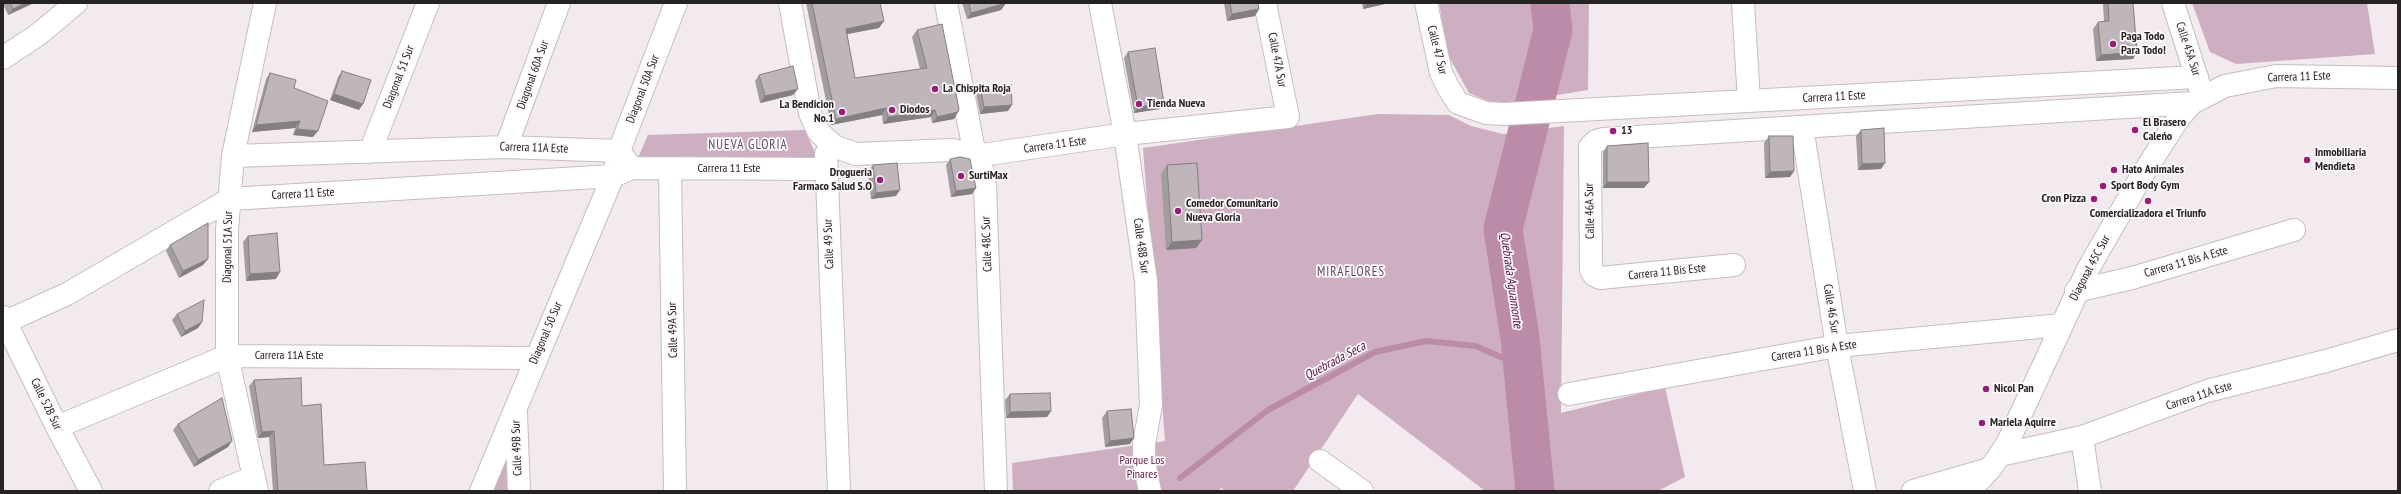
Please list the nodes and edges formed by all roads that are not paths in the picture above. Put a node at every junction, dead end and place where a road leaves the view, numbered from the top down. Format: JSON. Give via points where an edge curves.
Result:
{"nodes":[{"id":1,"x":265,"y":3,"type":"edge"},
{"id":2,"x":428,"y":3,"type":"edge"},
{"id":3,"x":559,"y":3,"type":"edge"},
{"id":4,"x":676,"y":3,"type":"edge"},
{"id":5,"x":790,"y":3,"type":"edge"},
{"id":6,"x":946,"y":3,"type":"edge"},
{"id":7,"x":1100,"y":3,"type":"edge"},
{"id":8,"x":1265,"y":3,"type":"edge"},
{"id":9,"x":1426,"y":3,"type":"edge"},
{"id":10,"x":1742,"y":3,"type":"edge"},
{"id":11,"x":2173,"y":3,"type":"edge"},
{"id":12,"x":66,"y":7,"type":"edge"},
{"id":13,"x":3,"y":58,"type":"edge"},
{"id":14,"x":2398,"y":78,"type":"edge"},
{"id":15,"x":2197,"y":92,"type":"junction"},
{"id":16,"x":1749,"y":101,"type":"junction"},
{"id":17,"x":1472,"y":110,"type":"joint"},
{"id":18,"x":1288,"y":117,"type":"joint"},
{"id":19,"x":1802,"y":126,"type":"junction"},
{"id":20,"x":1125,"y":134,"type":"junction"},
{"id":21,"x":826,"y":139,"type":"junction"},
{"id":22,"x":1596,"y":141,"type":"joint"},
{"id":23,"x":506,"y":147,"type":"junction"},
{"id":24,"x":370,"y":152,"type":"junction"},
{"id":25,"x":233,"y":156,"type":"junction"},
{"id":26,"x":974,"y":156,"type":"junction"},
{"id":27,"x":621,"y":165,"type":"junction"},
{"id":28,"x":670,"y":169,"type":"junction"},
{"id":29,"x":826,"y":169,"type":"junction"},
{"id":30,"x":230,"y":199,"type":"junction"},
{"id":31,"x":2294,"y":230,"type":"dead end"},
{"id":32,"x":1734,"y":265,"type":"dead end"},
{"id":33,"x":1600,"y":278,"type":"joint"},
{"id":34,"x":2076,"y":291,"type":"junction"},
{"id":35,"x":4,"y":321,"type":"edge"},
{"id":36,"x":2061,"y":325,"type":"junction"},
{"id":37,"x":2398,"y":340,"type":"edge"},
{"id":38,"x":1837,"y":346,"type":"junction"},
{"id":39,"x":227,"y":356,"type":"junction"},
{"id":40,"x":536,"y":358,"type":"junction"},
{"id":41,"x":1569,"y":394,"type":"dead end"},
{"id":42,"x":516,"y":405,"type":"junction"},
{"id":43,"x":56,"y":427,"type":"junction"},
{"id":44,"x":2082,"y":437,"type":"junction"},
{"id":45,"x":1320,"y":461,"type":"dead end"},
{"id":46,"x":1995,"y":462,"type":"junction"},
{"id":47,"x":255,"y":484,"type":"edge"},
{"id":48,"x":91,"y":491,"type":"edge"},
{"id":49,"x":220,"y":491,"type":"edge"},
{"id":50,"x":481,"y":491,"type":"edge"},
{"id":51,"x":519,"y":491,"type":"edge"},
{"id":52,"x":675,"y":491,"type":"edge"},
{"id":53,"x":839,"y":491,"type":"edge"},
{"id":54,"x":996,"y":491,"type":"edge"},
{"id":55,"x":1150,"y":491,"type":"edge"},
{"id":56,"x":1362,"y":491,"type":"edge"},
{"id":57,"x":1865,"y":491,"type":"edge"},
{"id":58,"x":1913,"y":491,"type":"edge"},
{"id":59,"x":1969,"y":491,"type":"edge"},
{"id":60,"x":2090,"y":491,"type":"edge"}],
"edges":[{"from":1,"to":25,"type":"street","name":"Diagonal 51A Sur"},
{"from":2,"to":24,"type":"street","name":"Diagonal 51 Sur"},
{"from":3,"to":23,"type":"street","name":"Diagonal 60A Sur"},
{"from":4,"to":27,"type":"street","name":"Diagonal 50A Sur"},
{"from":5,"to":21,"type":"street","via":[[810,113],[818,132]]},
{"from":6,"to":26,"type":"street","name":"Calle 48C Sur"},
{"from":7,"to":20,"type":"street","name":"Calle 48B Sur"},
{"from":8,"to":18,"type":"street","name":"Calle 47A Sur"},
{"from":9,"to":17,"type":"street","name":"Calle 47 Sur","via":[[1441,73],[1458,104]]},
{"from":10,"to":16,"type":"street"},
{"from":11,"to":15,"type":"street","name":"Calle 45A Sur"},
{"from":12,"to":13,"type":"street"},
{"from":14,"to":15,"type":"street","name":"Carrera 11 Este","via":[[2276,76],[2241,81]]},
{"from":15,"to":16,"type":"street","name":"Carrera 11 Este"},
{"from":15,"to":19,"type":"street","name":"Carrera 11 Este"},
{"from":15,"to":34,"type":"street","name":"Diagonal 45C Sur","via":[[2141,177]]},
{"from":16,"to":17,"type":"street","name":"Carrera 11 Este","via":[[1504,114]]},
{"from":18,"to":20,"type":"street","name":"Carrera 11 Este"},
{"from":19,"to":22,"type":"street","name":"Carrera 11 Este"},
{"from":19,"to":38,"type":"street","name":"Calle 46 Sur"},
{"from":20,"to":26,"type":"street","name":"Carrera 11 Este"},
{"from":20,"to":55,"type":"street","name":"Calle 48B Sur","via":[[1146,281],[1151,405],[1144,450]]},
{"from":21,"to":26,"type":"street","name":"Carrera 11 Este","via":[[836,147],[856,154],[952,150],[968,152]]},
{"from":21,"to":29,"type":"street","name":"Calle 49 Sur"},
{"from":22,"to":33,"type":"street","name":"Calle 46A Sur","via":[[1590,147],[1591,270],[1594,276]]},
{"from":23,"to":24,"type":"street","name":"Carrera 11A Este"},
{"from":23,"to":27,"type":"street","name":"Carrera 11A Este"},
{"from":24,"to":25,"type":"street","name":"Carrera 11A Este"},
{"from":25,"to":30,"type":"street","name":"Diagonal 51A Sur"},
{"from":26,"to":54,"type":"street","name":"Calle 48C Sur","via":[[981,168],[985,186]]},
{"from":27,"to":28,"type":"street","name":"Carrera 11 Este"},
{"from":27,"to":30,"type":"street","name":"Carrera 11 Este"},
{"from":27,"to":40,"type":"street","name":"Diagonal 50 Sur"},
{"from":28,"to":29,"type":"street","name":"Carrera 11 Este"},
{"from":28,"to":52,"type":"street","name":"Calle 49A Sur"},
{"from":29,"to":53,"type":"street","name":"Calle 49 Sur"},
{"from":30,"to":35,"type":"street","name":"Carrera 11 Este","via":[[67,294]]},
{"from":30,"to":39,"type":"street","name":"Diagonal 51A Sur","via":[[227,230]]},
{"from":31,"to":34,"type":"street","name":"Carrera 11 Bis A Este","via":[[2132,278]]},
{"from":32,"to":33,"type":"street","name":"Carrera 11 Bis Este"},
{"from":34,"to":36,"type":"street","name":"Diagonal 45C Sur"},
{"from":35,"to":43,"type":"street","name":"Calle 52B Sur"},
{"from":36,"to":38,"type":"street","name":"Carrera 11 Bis A Este"},
{"from":36,"to":46,"type":"street","name":"Diagonal 45C Sur","via":[[2013,432]]},
{"from":37,"to":44,"type":"street","name":"Carrera 11A Este","via":[[2206,391]]},
{"from":38,"to":41,"type":"street","name":"Carrera 11 Bis A Este"},
{"from":38,"to":57,"type":"street","name":"Calle 46 Sur"},
{"from":39,"to":40,"type":"street","name":"Carrera 11A Este"},
{"from":39,"to":43,"type":"street","name":"Carrera 11A Este"},
{"from":39,"to":47,"type":"street","name":"Diagonal 51A Sur"},
{"from":40,"to":42,"type":"street","name":"Diagonal 50 Sur"},
{"from":42,"to":50,"type":"street","name":"Diagonal 50 Sur"},
{"from":42,"to":51,"type":"street","name":"Calle 49B Sur"},
{"from":43,"to":48,"type":"street","name":"Calle 52B Sur"},
{"from":44,"to":46,"type":"street","name":"Carrera 11A Este"},
{"from":44,"to":60,"type":"street"},
{"from":45,"to":56,"type":"street"},
{"from":46,"to":58,"type":"street","name":"Carrera 11A Este"},
{"from":46,"to":59,"type":"street","name":"Diagonal 45C Sur"},
{"from":47,"to":49,"type":"street"}]}
